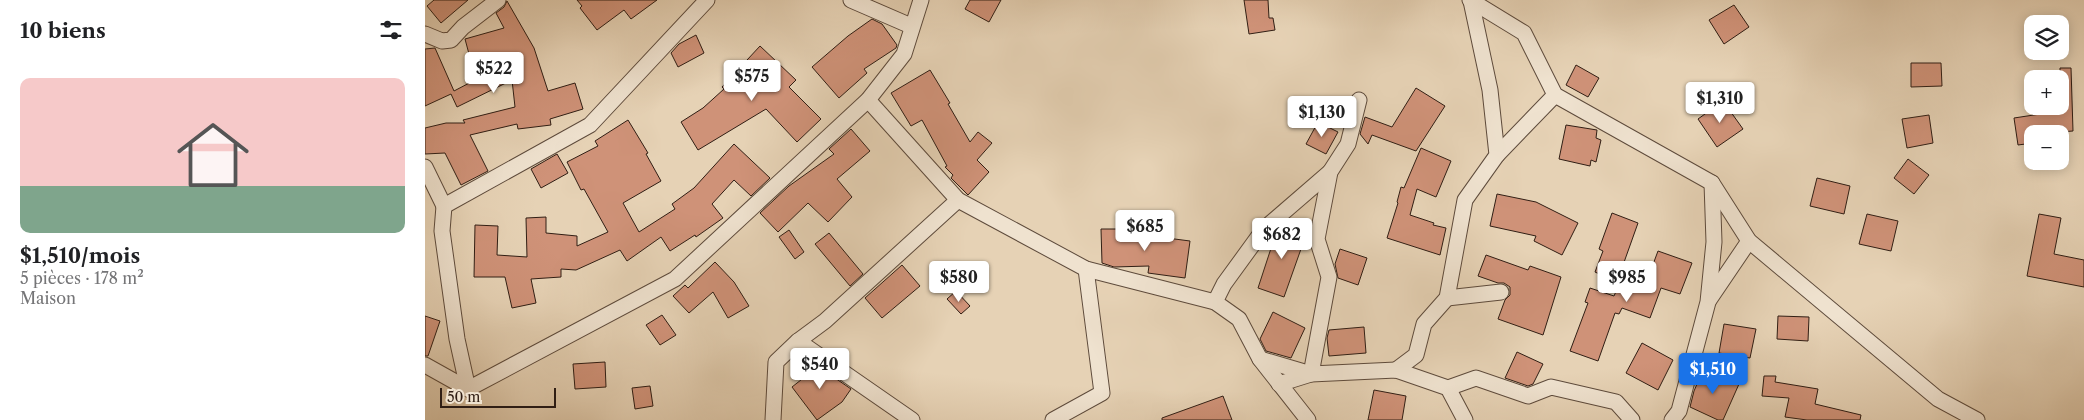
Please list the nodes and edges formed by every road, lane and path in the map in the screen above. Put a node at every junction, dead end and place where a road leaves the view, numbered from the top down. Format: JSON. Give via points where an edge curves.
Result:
{"nodes":[{"id":1,"x":499,"y":0,"type":"edge"},
{"id":2,"x":707,"y":0,"type":"edge"},
{"id":3,"x":851,"y":0,"type":"edge"},
{"id":4,"x":921,"y":0,"type":"edge"},
{"id":5,"x":1471,"y":0,"type":"edge"},
{"id":6,"x":911,"y":26,"type":"junction"},
{"id":7,"x":425,"y":34,"type":"edge"},
{"id":8,"x":1555,"y":95,"type":"junction"},
{"id":9,"x":868,"y":100,"type":"junction"},
{"id":10,"x":1359,"y":100,"type":"dead end"},
{"id":11,"x":1497,"y":155,"type":"junction"},
{"id":12,"x":425,"y":167,"type":"edge"},
{"id":13,"x":1330,"y":172,"type":"junction"},
{"id":14,"x":1712,"y":183,"type":"junction"},
{"id":15,"x":958,"y":200,"type":"junction"},
{"id":16,"x":444,"y":206,"type":"junction"},
{"id":17,"x":1749,"y":241,"type":"junction"},
{"id":18,"x":1086,"y":269,"type":"junction"},
{"id":19,"x":1501,"y":292,"type":"dead end"},
{"id":20,"x":1447,"y":298,"type":"junction"},
{"id":21,"x":1215,"y":302,"type":"junction"},
{"id":22,"x":1708,"y":302,"type":"junction"},
{"id":23,"x":798,"y":341,"type":"junction"},
{"id":24,"x":1260,"y":359,"type":"junction"},
{"id":25,"x":425,"y":365,"type":"edge"},
{"id":26,"x":1396,"y":370,"type":"junction"},
{"id":27,"x":1311,"y":374,"type":"junction"},
{"id":28,"x":1279,"y":384,"type":"junction"},
{"id":29,"x":468,"y":388,"type":"junction"},
{"id":30,"x":1448,"y":388,"type":"junction"},
{"id":31,"x":773,"y":420,"type":"edge"},
{"id":32,"x":912,"y":420,"type":"edge"},
{"id":33,"x":1053,"y":420,"type":"edge"},
{"id":34,"x":1308,"y":420,"type":"edge"},
{"id":35,"x":1465,"y":420,"type":"edge"},
{"id":36,"x":1632,"y":420,"type":"edge"},
{"id":37,"x":1672,"y":420,"type":"edge"},
{"id":38,"x":1977,"y":420,"type":"edge"}],
"edges":[{"from":1,"to":7,"type":"street","via":[[451,40],[442,42]]},
{"from":2,"to":16,"type":"street","via":[[590,125]]},
{"from":3,"to":6,"type":"street"},
{"from":4,"to":6,"type":"street"},
{"from":5,"to":8,"type":"street","via":[[1524,33]]},
{"from":5,"to":11,"type":"street","via":[[1491,90]]},
{"from":6,"to":9,"type":"street","via":[[904,54]]},
{"from":8,"to":11,"type":"street"},
{"from":8,"to":14,"type":"street"},
{"from":9,"to":15,"type":"street"},
{"from":9,"to":29,"type":"street","via":[[675,279]]},
{"from":10,"to":13,"type":"street","via":[[1348,144]]},
{"from":11,"to":20,"type":"street","via":[[1465,200]]},
{"from":12,"to":16,"type":"street"},
{"from":13,"to":21,"type":"street","via":[[1264,229],[1224,284]]},
{"from":13,"to":27,"type":"street","via":[[1317,239],[1329,277]]},
{"from":14,"to":17,"type":"street"},
{"from":14,"to":22,"type":"street","via":[[1714,242]]},
{"from":15,"to":18,"type":"street"},
{"from":15,"to":23,"type":"street","via":[[825,321]]},
{"from":16,"to":29,"type":"street","via":[[442,231],[457,339]]},
{"from":17,"to":22,"type":"street"},
{"from":17,"to":38,"type":"street","via":[[1938,399]]},
{"from":18,"to":21,"type":"street"},
{"from":18,"to":33,"type":"street","via":[[1102,393]]},
{"from":19,"to":20,"type":"street"},
{"from":20,"to":26,"type":"street","via":[[1425,324],[1416,355]]},
{"from":21,"to":24,"type":"street","via":[[1239,319]]},
{"from":22,"to":37,"type":"street","via":[[1679,412]]},
{"from":23,"to":31,"type":"street","via":[[776,362]]},
{"from":23,"to":32,"type":"street"},
{"from":24,"to":27,"type":"street"},
{"from":24,"to":28,"type":"street"},
{"from":25,"to":29,"type":"street"},
{"from":26,"to":27,"type":"street"},
{"from":26,"to":30,"type":"street"},
{"from":27,"to":28,"type":"street"},
{"from":28,"to":34,"type":"street"},
{"from":30,"to":35,"type":"street"},
{"from":30,"to":36,"type":"street","via":[[1476,378],[1528,396],[1551,387],[1616,402]]}]}
